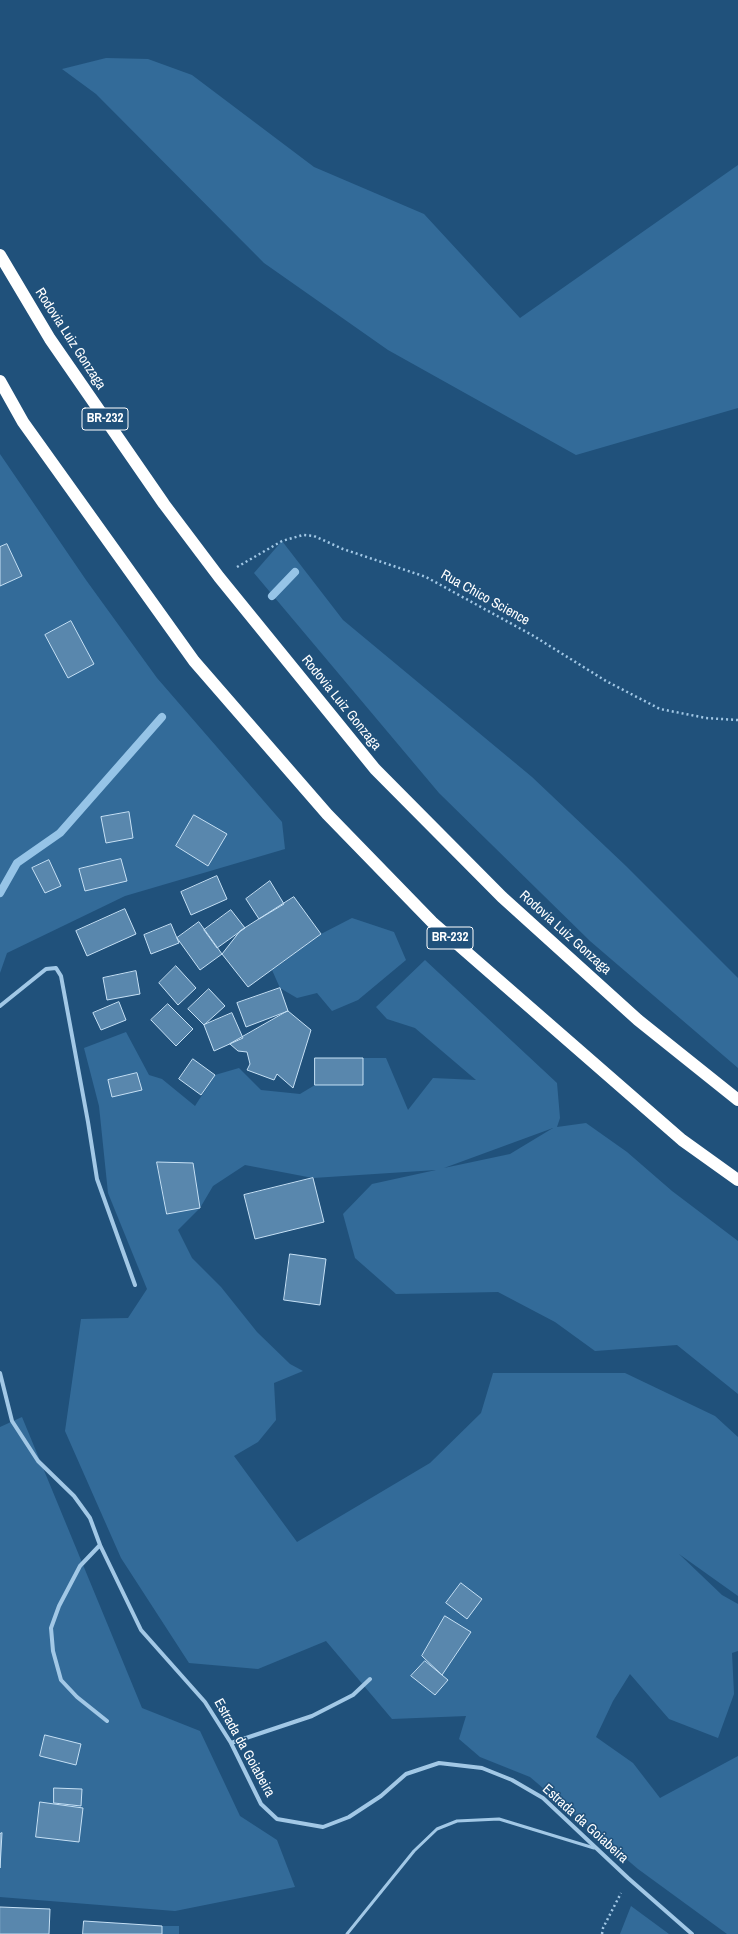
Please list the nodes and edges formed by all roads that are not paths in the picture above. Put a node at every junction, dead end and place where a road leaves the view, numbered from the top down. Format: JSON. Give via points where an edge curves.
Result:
{"nodes":[{"id":1,"x":0,"y":255,"type":"edge"},
{"id":2,"x":0,"y":381,"type":"edge"},
{"id":3,"x":0,"y":1006,"type":"edge"},
{"id":4,"x":738,"y":1100,"type":"edge"},
{"id":5,"x":738,"y":1180,"type":"edge"},
{"id":6,"x":135,"y":1285,"type":"dead end"},
{"id":7,"x":0,"y":1373,"type":"edge"},
{"id":8,"x":100,"y":1545,"type":"junction"},
{"id":9,"x":370,"y":1679,"type":"dead end"},
{"id":10,"x":107,"y":1721,"type":"dead end"},
{"id":11,"x":231,"y":1743,"type":"junction"},
{"id":12,"x":598,"y":1849,"type":"junction"},
{"id":13,"x":347,"y":1934,"type":"edge"},
{"id":14,"x":692,"y":1934,"type":"edge"}],
"edges":[{"from":1,"to":4,"type":"highway","name":"Rodovia Luiz Gonzaga","number":"BR-232","via":[[50,339],[164,504],[219,577],[374,769],[502,896],[620,1004]]},
{"from":2,"to":5,"type":"highway","number":"BR-232","via":[[23,422],[194,661],[327,814],[432,922],[682,1140]]},
{"from":3,"to":6,"type":"street","via":[[46,969],[56,968],[61,976],[97,1179]]},
{"from":7,"to":8,"type":"street","name":"Estrada da Goiabeira","via":[[12,1421],[38,1461],[74,1496],[90,1518]]},
{"from":8,"to":10,"type":"street","via":[[80,1566],[59,1606],[51,1628],[53,1651],[61,1680],[77,1697]]},
{"from":8,"to":11,"type":"street","name":"Estrada da Goiabeira","via":[[140,1630],[205,1702]]},
{"from":9,"to":11,"type":"street","via":[[353,1695],[312,1716]]},
{"from":11,"to":12,"type":"street","name":"Estrada da Goiabeira","via":[[261,1804],[277,1819],[323,1827],[349,1817],[381,1796],[406,1774],[439,1763],[482,1768],[512,1780],[543,1798]]},
{"from":12,"to":13,"type":"lane","via":[[499,1819],[457,1822],[437,1829],[414,1851]]},
{"from":12,"to":14,"type":"street","name":"Estrada da Goiabeira"}]}
